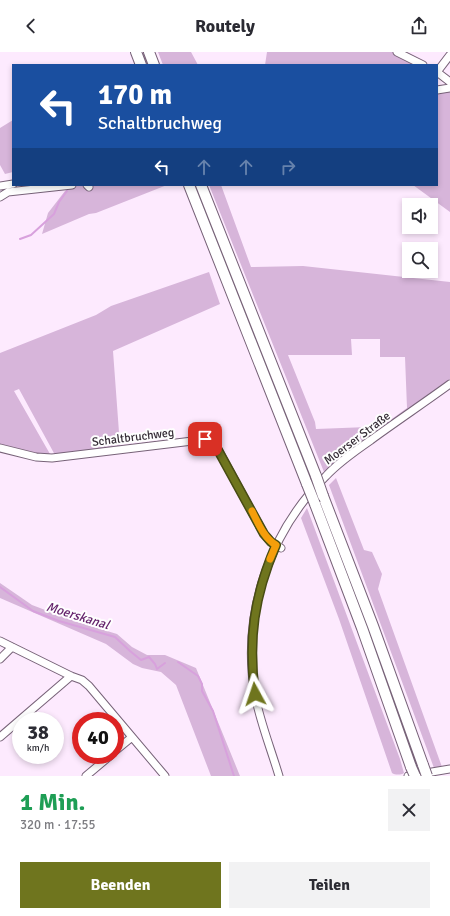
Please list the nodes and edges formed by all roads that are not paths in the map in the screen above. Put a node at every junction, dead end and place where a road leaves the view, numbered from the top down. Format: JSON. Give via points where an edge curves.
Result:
{"nodes":[{"id":1,"x":136,"y":52,"type":"edge"},
{"id":2,"x":149,"y":52,"type":"edge"},
{"id":3,"x":397,"y":52,"type":"edge"},
{"id":4,"x":450,"y":55,"type":"edge"},
{"id":5,"x":141,"y":64,"type":"edge"},
{"id":6,"x":154,"y":64,"type":"edge"},
{"id":7,"x":421,"y":64,"type":"edge"},
{"id":8,"x":438,"y":71,"type":"edge"},
{"id":9,"x":438,"y":73,"type":"edge"},
{"id":10,"x":450,"y":82,"type":"edge"},
{"id":11,"x":450,"y":88,"type":"edge"},
{"id":12,"x":438,"y":90,"type":"edge"},
{"id":13,"x":12,"y":184,"type":"edge"},
{"id":14,"x":0,"y":186,"type":"edge"},
{"id":15,"x":63,"y":186,"type":"edge"},
{"id":16,"x":189,"y":186,"type":"edge"},
{"id":17,"x":201,"y":186,"type":"edge"},
{"id":18,"x":0,"y":197,"type":"edge"},
{"id":19,"x":450,"y":384,"type":"edge"},
{"id":20,"x":0,"y":448,"type":"edge"},
{"id":21,"x":278,"y":547,"type":"junction"},
{"id":22,"x":0,"y":641,"type":"edge"},
{"id":23,"x":12,"y":648,"type":"junction"},
{"id":24,"x":0,"y":659,"type":"edge"},
{"id":25,"x":71,"y":676,"type":"junction"},
{"id":26,"x":0,"y":737,"type":"edge"},
{"id":27,"x":132,"y":737,"type":"junction"},
{"id":28,"x":124,"y":744,"type":"edge"},
{"id":29,"x":100,"y":764,"type":"edge"},
{"id":30,"x":450,"y":769,"type":"edge"},
{"id":31,"x":412,"y":773,"type":"edge"},
{"id":32,"x":86,"y":776,"type":"edge"},
{"id":33,"x":165,"y":776,"type":"edge"},
{"id":34,"x":279,"y":776,"type":"edge"},
{"id":35,"x":427,"y":776,"type":"edge"}],
"edges":[{"from":1,"to":5,"type":"highway"},
{"from":2,"to":6,"type":"highway"},
{"from":3,"to":7,"type":"street"},
{"from":4,"to":8,"type":"street"},
{"from":9,"to":10,"type":"street"},
{"from":11,"to":12,"type":"street"},
{"from":13,"to":14,"type":"street"},
{"from":15,"to":18,"type":"street","via":[[8,192]]},
{"from":16,"to":31,"type":"highway","bridge":true,"via":[[315,504],[362,628]]},
{"from":17,"to":35,"type":"highway","bridge":true,"via":[[316,476]]},
{"from":19,"to":21,"type":"street","name":"Moerser Straße","via":[[344,459],[326,475],[292,516]]},
{"from":20,"to":21,"type":"street","name":"Schaltbruchweg","via":[[36,457],[52,458],[209,439],[216,446],[264,534]]},
{"from":21,"to":34,"type":"street","name":"Moerser Straße","via":[[267,566],[258,596],[252,655],[259,713]]},
{"from":22,"to":23,"type":"street"},
{"from":23,"to":24,"type":"street"},
{"from":23,"to":25,"type":"street"},
{"from":25,"to":26,"type":"street"},
{"from":25,"to":27,"type":"street","via":[[90,686]]},
{"from":27,"to":28,"type":"street"},
{"from":27,"to":33,"type":"street"},
{"from":29,"to":32,"type":"street"},
{"from":30,"to":31,"type":"street"}]}
